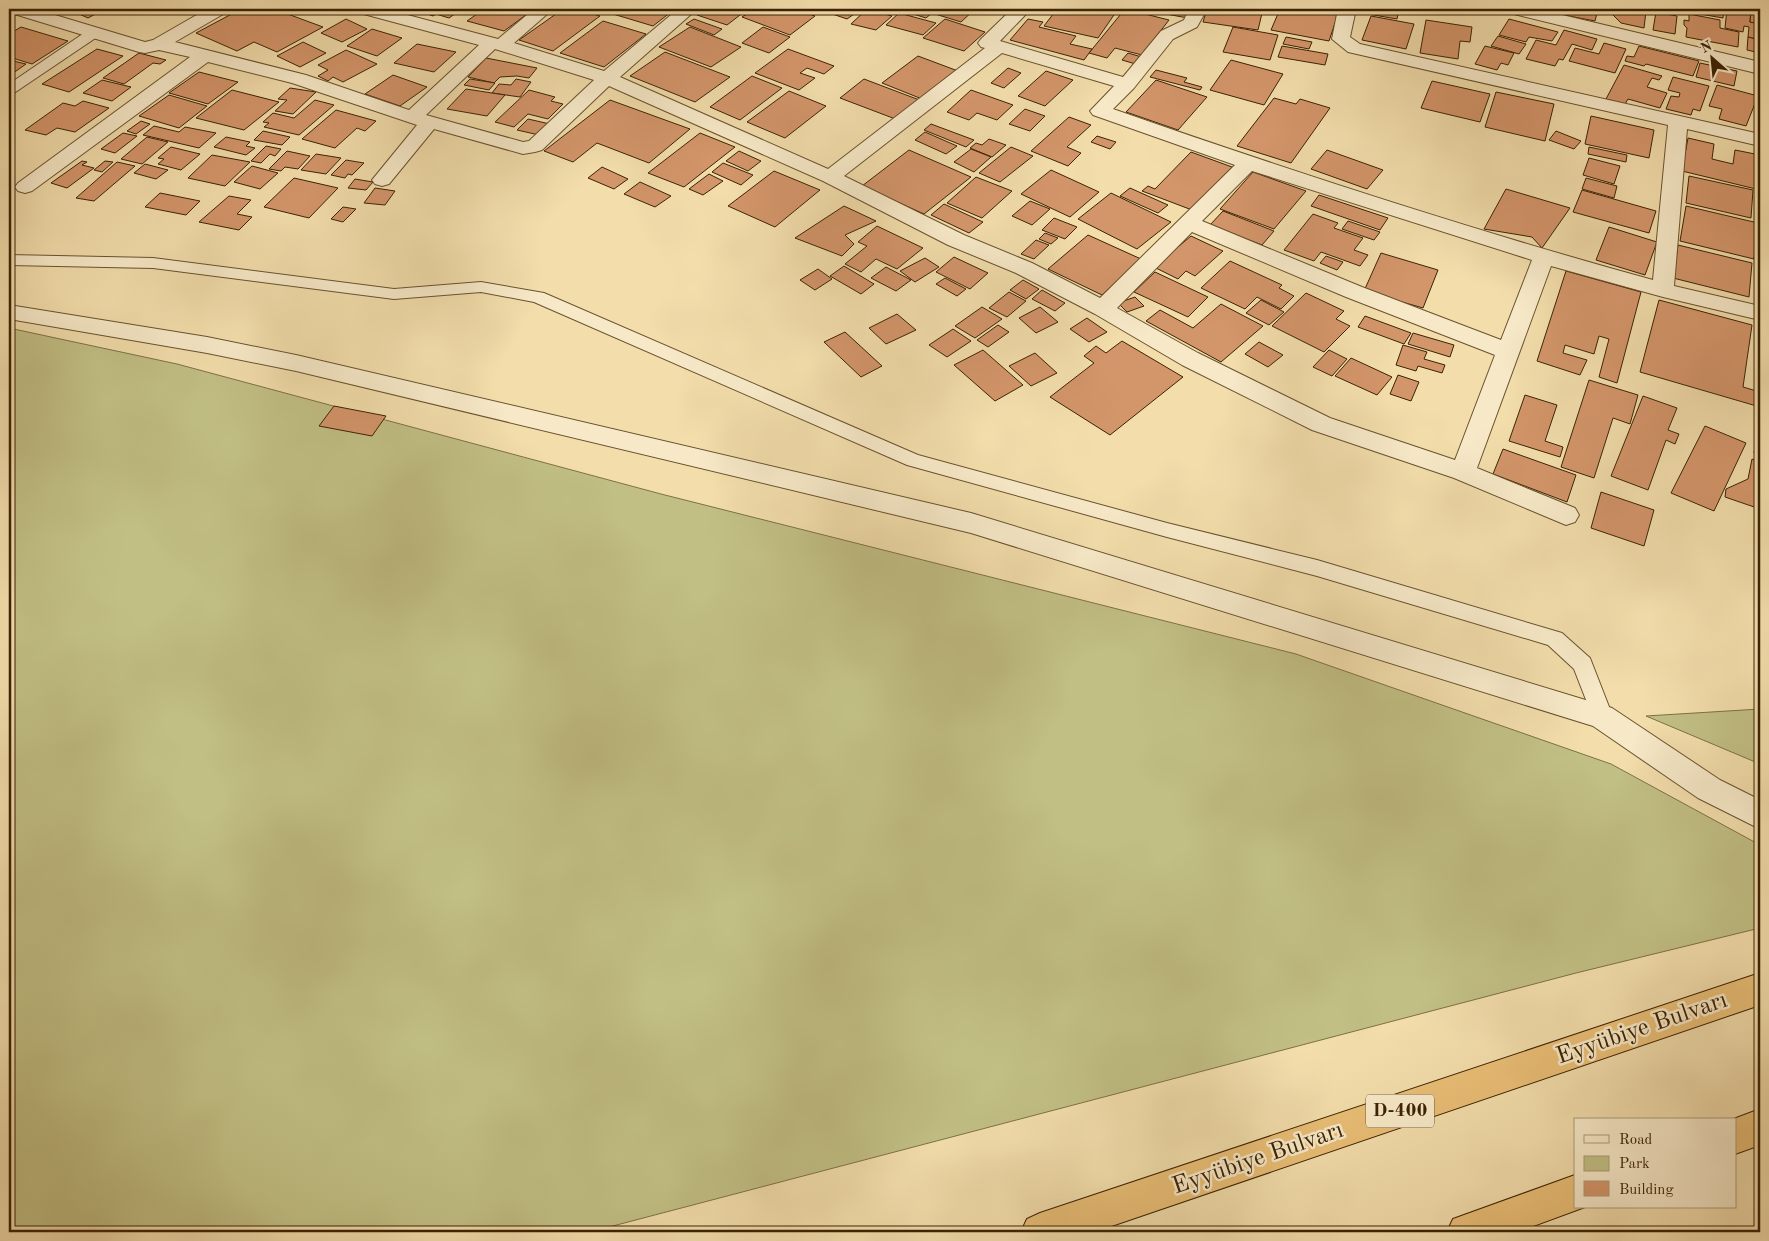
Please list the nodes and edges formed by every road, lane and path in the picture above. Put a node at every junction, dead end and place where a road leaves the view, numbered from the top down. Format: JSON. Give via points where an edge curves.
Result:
{"nodes":[{"id":1,"x":219,"y":9,"type":"edge"},
{"id":2,"x":366,"y":9,"type":"edge"},
{"id":3,"x":544,"y":9,"type":"edge"},
{"id":4,"x":688,"y":9,"type":"edge"},
{"id":5,"x":1022,"y":9,"type":"edge"},
{"id":6,"x":1198,"y":9,"type":"edge"},
{"id":7,"x":1347,"y":9,"type":"edge"},
{"id":8,"x":1516,"y":9,"type":"edge"},
{"id":9,"x":21,"y":10,"type":"edge"},
{"id":10,"x":9,"y":22,"type":"edge"},
{"id":11,"x":95,"y":32,"type":"junction"},
{"id":12,"x":160,"y":44,"type":"junction"},
{"id":13,"x":496,"y":44,"type":"junction"},
{"id":14,"x":999,"y":46,"type":"junction"},
{"id":15,"x":205,"y":55,"type":"junction"},
{"id":16,"x":1760,"y":68,"type":"edge"},
{"id":17,"x":607,"y":78,"type":"junction"},
{"id":18,"x":1126,"y":84,"type":"junction"},
{"id":19,"x":9,"y":90,"type":"edge"},
{"id":20,"x":421,"y":119,"type":"junction"},
{"id":21,"x":1678,"y":121,"type":"junction"},
{"id":22,"x":1760,"y":140,"type":"edge"},
{"id":23,"x":1248,"y":163,"type":"junction"},
{"id":24,"x":830,"y":177,"type":"junction"},
{"id":25,"x":382,"y":180,"type":"dead end"},
{"id":26,"x":26,"y":187,"type":"dead end"},
{"id":27,"x":1189,"y":223,"type":"junction"},
{"id":28,"x":1544,"y":257,"type":"junction"},
{"id":29,"x":9,"y":260,"type":"edge"},
{"id":30,"x":1663,"y":290,"type":"junction"},
{"id":31,"x":1103,"y":309,"type":"junction"},
{"id":32,"x":9,"y":312,"type":"edge"},
{"id":33,"x":1760,"y":313,"type":"edge"},
{"id":34,"x":1509,"y":352,"type":"junction"},
{"id":35,"x":1463,"y":472,"type":"junction"},
{"id":36,"x":1566,"y":515,"type":"dead end"},
{"id":37,"x":1602,"y":717,"type":"junction"},
{"id":38,"x":1760,"y":815,"type":"edge"},
{"id":39,"x":1760,"y":989,"type":"edge"},
{"id":40,"x":1760,"y":1127,"type":"edge"},
{"id":41,"x":1736,"y":1136,"type":"edge"},
{"id":42,"x":1574,"y":1193,"type":"edge"},
{"id":43,"x":1040,"y":1232,"type":"edge"},
{"id":44,"x":1466,"y":1232,"type":"edge"}],
"edges":[{"from":1,"to":12,"type":"street"},
{"from":2,"to":13,"type":"street"},
{"from":3,"to":13,"type":"street"},
{"from":4,"to":17,"type":"street"},
{"from":5,"to":14,"type":"street","via":[[987,43]]},
{"from":6,"to":18,"type":"street","via":[[1191,23],[1167,35]]},
{"from":7,"to":21,"type":"street","via":[[1341,39],[1354,48]]},
{"from":8,"to":16,"type":"street"},
{"from":9,"to":10,"type":"street"},
{"from":9,"to":11,"type":"street"},
{"from":11,"to":12,"type":"street","via":[[145,48]]},
{"from":11,"to":19,"type":"lane"},
{"from":12,"to":15,"type":"street"},
{"from":13,"to":17,"type":"street"},
{"from":13,"to":20,"type":"street"},
{"from":14,"to":18,"type":"street"},
{"from":14,"to":24,"type":"street"},
{"from":15,"to":20,"type":"street","via":[[299,79]]},
{"from":15,"to":26,"type":"street"},
{"from":17,"to":20,"type":"street","via":[[536,146],[523,148]]},
{"from":17,"to":24,"type":"street"},
{"from":18,"to":23,"type":"street","via":[[1100,111]]},
{"from":20,"to":25,"type":"street"},
{"from":21,"to":22,"type":"street"},
{"from":21,"to":30,"type":"street"},
{"from":23,"to":27,"type":"street"},
{"from":23,"to":28,"type":"street"},
{"from":24,"to":31,"type":"street","via":[[956,240],[1024,268]]},
{"from":27,"to":31,"type":"street"},
{"from":27,"to":34,"type":"street"},
{"from":28,"to":30,"type":"street"},
{"from":28,"to":34,"type":"street"},
{"from":29,"to":37,"type":"lane","via":[[153,263],[394,294],[481,287],[538,297],[914,460],[1317,568],[1555,640],[1583,664]]},
{"from":30,"to":33,"type":"street"},
{"from":31,"to":35,"type":"street","via":[[1190,359],[1321,424]]},
{"from":32,"to":37,"type":"street","via":[[296,363],[971,522]]},
{"from":34,"to":35,"type":"street"},
{"from":35,"to":36,"type":"street"},
{"from":37,"to":38,"type":"street","via":[[1709,789]]},
{"from":39,"to":43,"type":"highway","name":"Eyyübiye Bulvarı","number":"D-400"},
{"from":40,"to":41,"type":"highway"},
{"from":42,"to":44,"type":"highway"}]}
